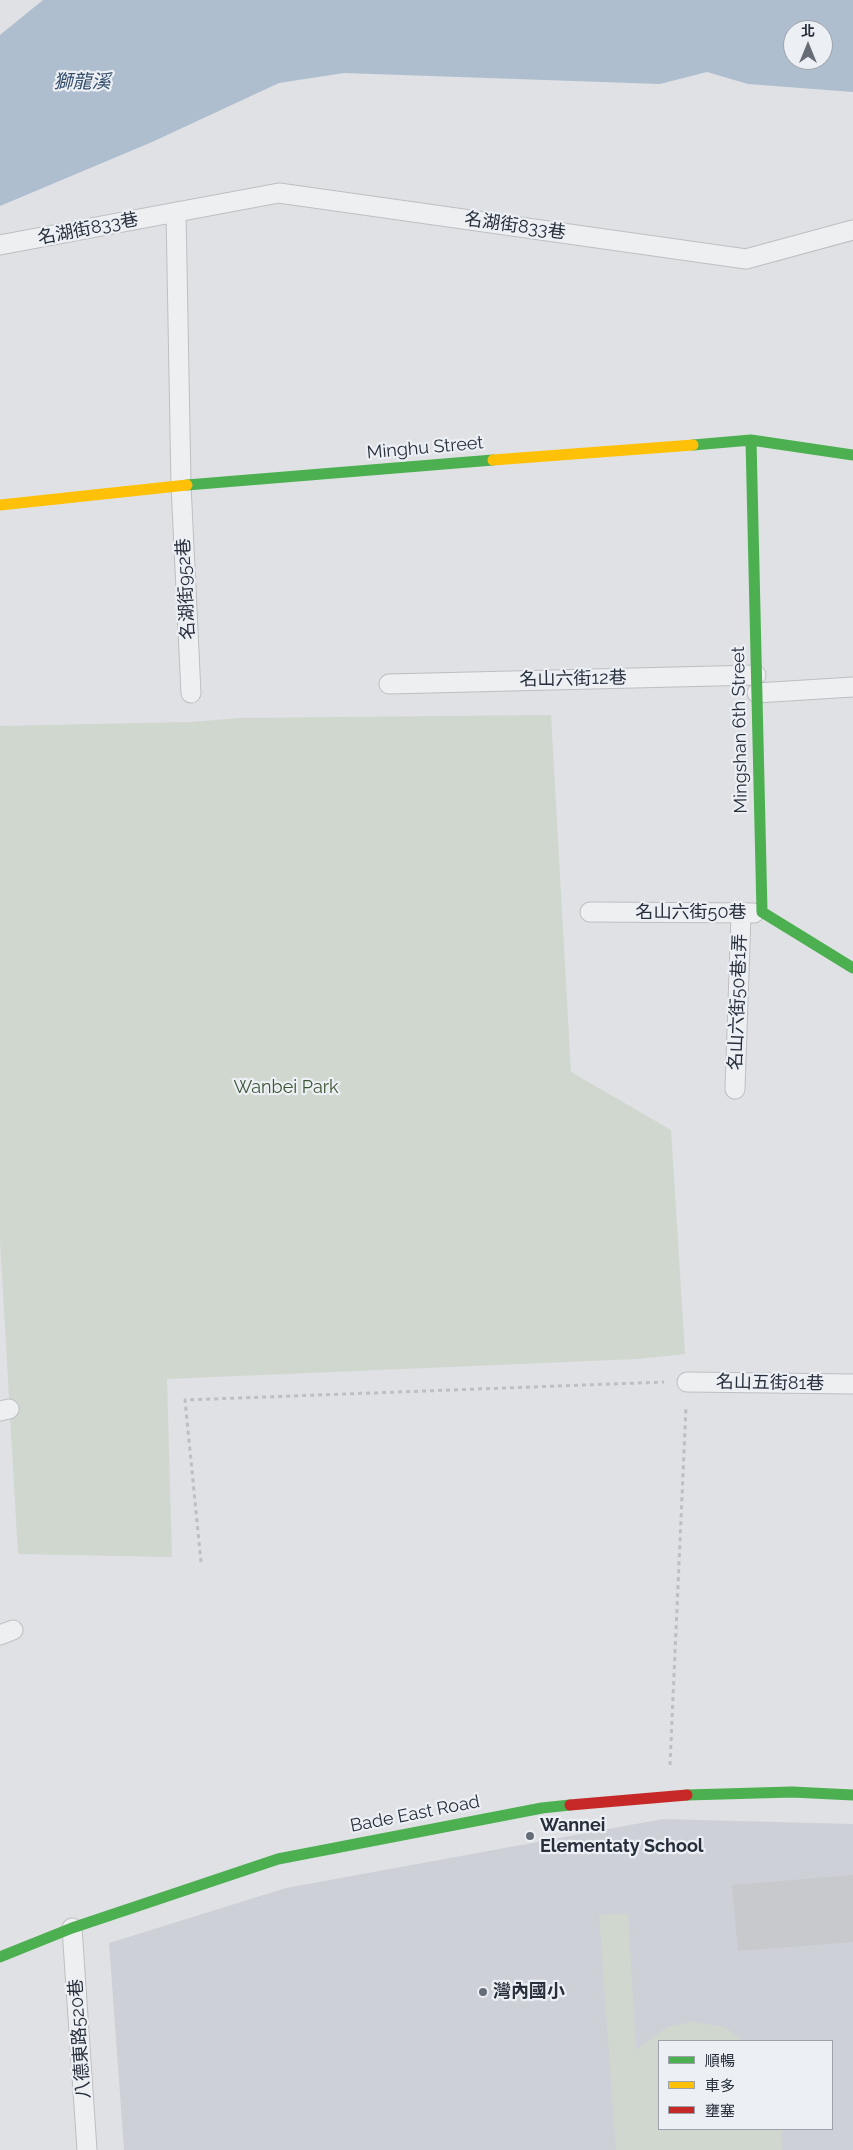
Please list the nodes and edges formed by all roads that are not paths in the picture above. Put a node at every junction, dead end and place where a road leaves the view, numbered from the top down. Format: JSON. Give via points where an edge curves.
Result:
{"nodes":[{"id":1,"x":176,"y":212,"type":"junction"},
{"id":2,"x":853,"y":230,"type":"edge"},
{"id":3,"x":0,"y":246,"type":"edge"},
{"id":4,"x":751,"y":440,"type":"junction"},
{"id":5,"x":853,"y":454,"type":"edge"},
{"id":6,"x":182,"y":485,"type":"junction"},
{"id":7,"x":0,"y":506,"type":"edge"},
{"id":8,"x":389,"y":684,"type":"dead end"},
{"id":9,"x":756,"y":684,"type":"junction"},
{"id":10,"x":853,"y":687,"type":"edge"},
{"id":11,"x":191,"y":693,"type":"dead end"},
{"id":12,"x":590,"y":912,"type":"dead end"},
{"id":13,"x":762,"y":912,"type":"junction"},
{"id":14,"x":741,"y":915,"type":"junction"},
{"id":15,"x":853,"y":968,"type":"edge"},
{"id":16,"x":735,"y":1089,"type":"dead end"},
{"id":17,"x":687,"y":1382,"type":"road end"},
{"id":18,"x":853,"y":1384,"type":"edge"},
{"id":19,"x":853,"y":1795,"type":"edge"},
{"id":20,"x":72,"y":1928,"type":"junction"},
{"id":21,"x":0,"y":1957,"type":"edge"},
{"id":22,"x":87,"y":2150,"type":"edge"}],
"edges":[{"from":1,"to":2,"type":"lane","name":"名湖街833巷","via":[[280,193],[746,259]]},
{"from":1,"to":3,"type":"lane","name":"名湖街833巷"},
{"from":1,"to":6,"type":"lane"},
{"from":4,"to":5,"type":"street","name":"Minghu Street"},
{"from":4,"to":6,"type":"street","name":"Minghu Street"},
{"from":4,"to":9,"type":"street","name":"Mingshan 6th Street"},
{"from":6,"to":7,"type":"street","name":"Minghu Street"},
{"from":6,"to":11,"type":"lane","name":"名湖街952巷"},
{"from":8,"to":9,"type":"lane","name":"名山六街12巷"},
{"from":9,"to":10,"type":"lane","name":"名山六街12巷"},
{"from":9,"to":13,"type":"street","name":"Mingshan 6th Street"},
{"from":12,"to":14,"type":"lane","name":"名山六街50巷"},
{"from":13,"to":14,"type":"lane","name":"名山六街50巷"},
{"from":13,"to":15,"type":"street"},
{"from":14,"to":16,"type":"lane","name":"名山六街50巷1弄"},
{"from":17,"to":18,"type":"lane","name":"名山五街81巷"},
{"from":19,"to":20,"type":"street","name":"Bade East Road","via":[[792,1792],[669,1796],[542,1808],[278,1859]]},
{"from":20,"to":21,"type":"street","name":"Bade East Road"},
{"from":20,"to":22,"type":"lane","name":"八德東路520巷"}]}
